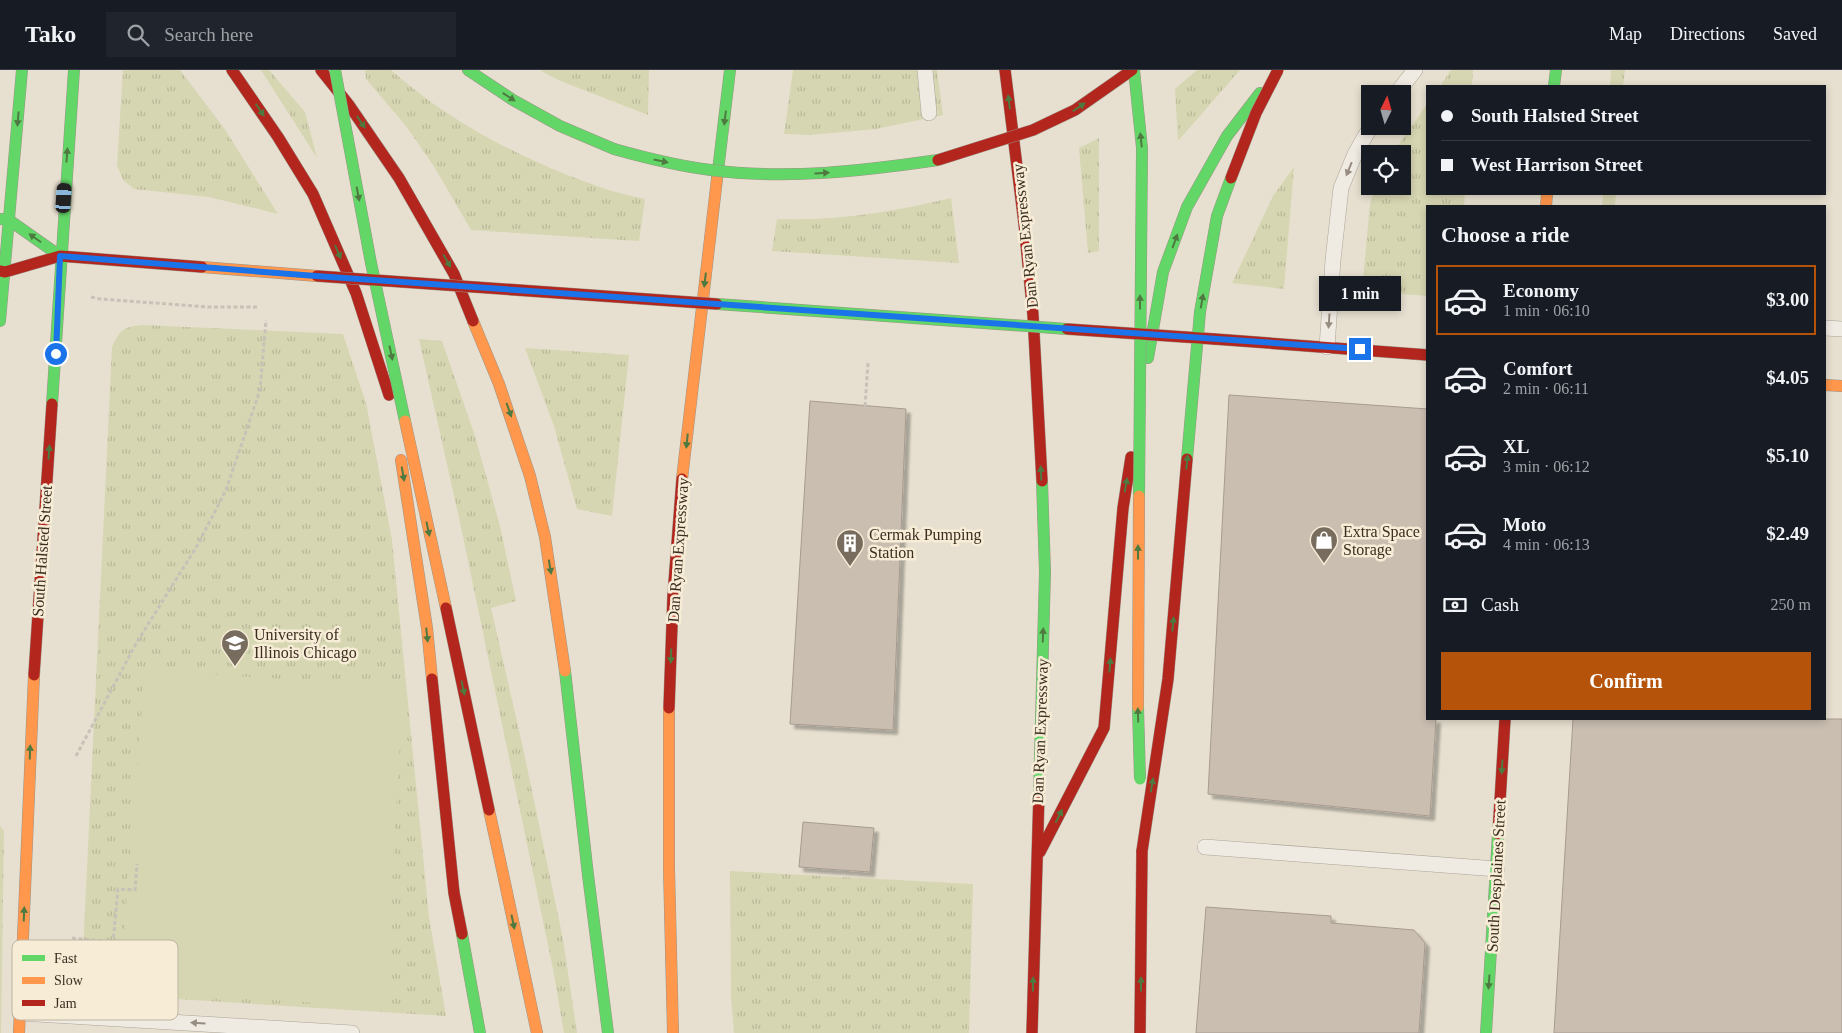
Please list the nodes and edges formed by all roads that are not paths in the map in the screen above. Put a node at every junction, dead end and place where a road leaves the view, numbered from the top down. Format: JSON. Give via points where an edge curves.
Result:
{"nodes":[{"id":1,"x":22,"y":70,"type":"edge"},
{"id":2,"x":74,"y":70,"type":"edge"},
{"id":3,"x":232,"y":70,"type":"edge"},
{"id":4,"x":322,"y":70,"type":"edge"},
{"id":5,"x":335,"y":70,"type":"edge"},
{"id":6,"x":468,"y":70,"type":"edge"},
{"id":7,"x":925,"y":70,"type":"edge"},
{"id":8,"x":1006,"y":70,"type":"edge"},
{"id":9,"x":1133,"y":70,"type":"edge"},
{"id":10,"x":1278,"y":70,"type":"edge"},
{"id":11,"x":1415,"y":70,"type":"edge"},
{"id":12,"x":1556,"y":70,"type":"edge"},
{"id":13,"x":727,"y":74,"type":"edge"},
{"id":14,"x":1403,"y":85,"type":"edge"},
{"id":15,"x":1554,"y":85,"type":"edge"},
{"id":16,"x":929,"y":113,"type":"dead end"},
{"id":17,"x":1366,"y":135,"type":"edge"},
{"id":18,"x":349,"y":146,"type":"junction"},
{"id":19,"x":5,"y":219,"type":"edge"},
{"id":20,"x":60,"y":256,"type":"junction"},
{"id":21,"x":2,"y":271,"type":"edge"},
{"id":22,"x":0,"y":321,"type":"edge"},
{"id":23,"x":1826,"y":328,"type":"edge"},
{"id":24,"x":1842,"y":329,"type":"edge"},
{"id":25,"x":1327,"y":346,"type":"junction"},
{"id":26,"x":1426,"y":355,"type":"edge"},
{"id":27,"x":1826,"y":385,"type":"edge"},
{"id":28,"x":1842,"y":386,"type":"edge"},
{"id":29,"x":1505,"y":720,"type":"edge"},
{"id":30,"x":1205,"y":847,"type":"dead end"},
{"id":31,"x":1142,"y":851,"type":"junction"},
{"id":32,"x":1036,"y":859,"type":"junction"},
{"id":33,"x":1497,"y":869,"type":"junction"},
{"id":34,"x":23,"y":940,"type":"edge"},
{"id":35,"x":20,"y":1020,"type":"edge"},
{"id":36,"x":136,"y":1020,"type":"edge"},
{"id":37,"x":19,"y":1033,"type":"edge"},
{"id":38,"x":352,"y":1033,"type":"edge"},
{"id":39,"x":480,"y":1033,"type":"edge"},
{"id":40,"x":537,"y":1033,"type":"edge"},
{"id":41,"x":608,"y":1033,"type":"edge"},
{"id":42,"x":673,"y":1033,"type":"edge"},
{"id":43,"x":1032,"y":1033,"type":"edge"},
{"id":44,"x":1140,"y":1033,"type":"edge"},
{"id":45,"x":1486,"y":1033,"type":"edge"}],
"edges":[{"from":1,"to":19,"type":"main road","one_way":true},
{"from":20,"to":2,"type":"main road","name":"South Halsted Street","one_way":true},
{"from":3,"to":39,"type":"main road","one_way":true,"via":[[313,194],[356,293],[390,399],[426,628],[454,893]]},
{"from":4,"to":18,"type":"main road","bridge":true},
{"from":4,"to":41,"type":"main road","one_way":true,"via":[[399,178],[454,274],[499,384],[530,476],[545,537],[564,659]]},
{"from":5,"to":18,"type":"main road","bridge":true},
{"from":6,"to":9,"type":"main road","one_way":true,"bridge":true,"via":[[560,126],[614,148],[659,161],[762,174],[870,170],[941,159],[1033,130],[1075,110]]},
{"from":7,"to":16,"type":"lane"},
{"from":32,"to":8,"type":"main road","name":"Dan Ryan Expressway","one_way":true,"via":[[1044,572],[1039,409],[1033,315]]},
{"from":31,"to":9,"type":"main road","one_way":true,"bridge":true,"via":[[1137,679],[1142,148]]},
{"from":31,"to":10,"type":"main road","one_way":true,"bridge":true,"via":[[1168,679],[1200,312],[1217,216],[1256,113]]},
{"from":32,"to":10,"type":"main road","one_way":true,"via":[[1104,728],[1123,508],[1163,272],[1187,207],[1227,136]]},
{"from":11,"to":14,"type":"lane"},
{"from":12,"to":15,"type":"main road"},
{"from":13,"to":42,"type":"main road","name":"Dan Ryan Expressway","one_way":true,"via":[[688,424],[673,596],[668,734],[668,892]]},
{"from":17,"to":25,"type":"lane","one_way":true,"via":[[1341,188]]},
{"from":18,"to":40,"type":"main road","one_way":true,"bridge":true,"via":[[371,263]]},
{"from":20,"to":19,"type":"main road","one_way":true},
{"from":19,"to":21,"type":"main road"},
{"from":20,"to":21,"type":"main road"},
{"from":20,"to":25,"type":"main road","bridge":true},
{"from":34,"to":20,"type":"main road","name":"South Halsted Street","one_way":true,"via":[[34,658]]},
{"from":21,"to":22,"type":"main road"},
{"from":23,"to":24,"type":"lane"},
{"from":25,"to":26,"type":"main road"},
{"from":27,"to":28,"type":"main road"},
{"from":29,"to":33,"type":"main road","name":"South Desplaines Street","one_way":true},
{"from":30,"to":33,"type":"lane"},
{"from":44,"to":31,"type":"main road","one_way":true},
{"from":43,"to":32,"type":"main road","name":"Dan Ryan Expressway","one_way":true},
{"from":33,"to":45,"type":"main road","name":"South Desplaines Street","one_way":true},
{"from":35,"to":37,"type":"main road","name":"South Halsted Street"},
{"from":38,"to":36,"type":"lane","one_way":true}]}
